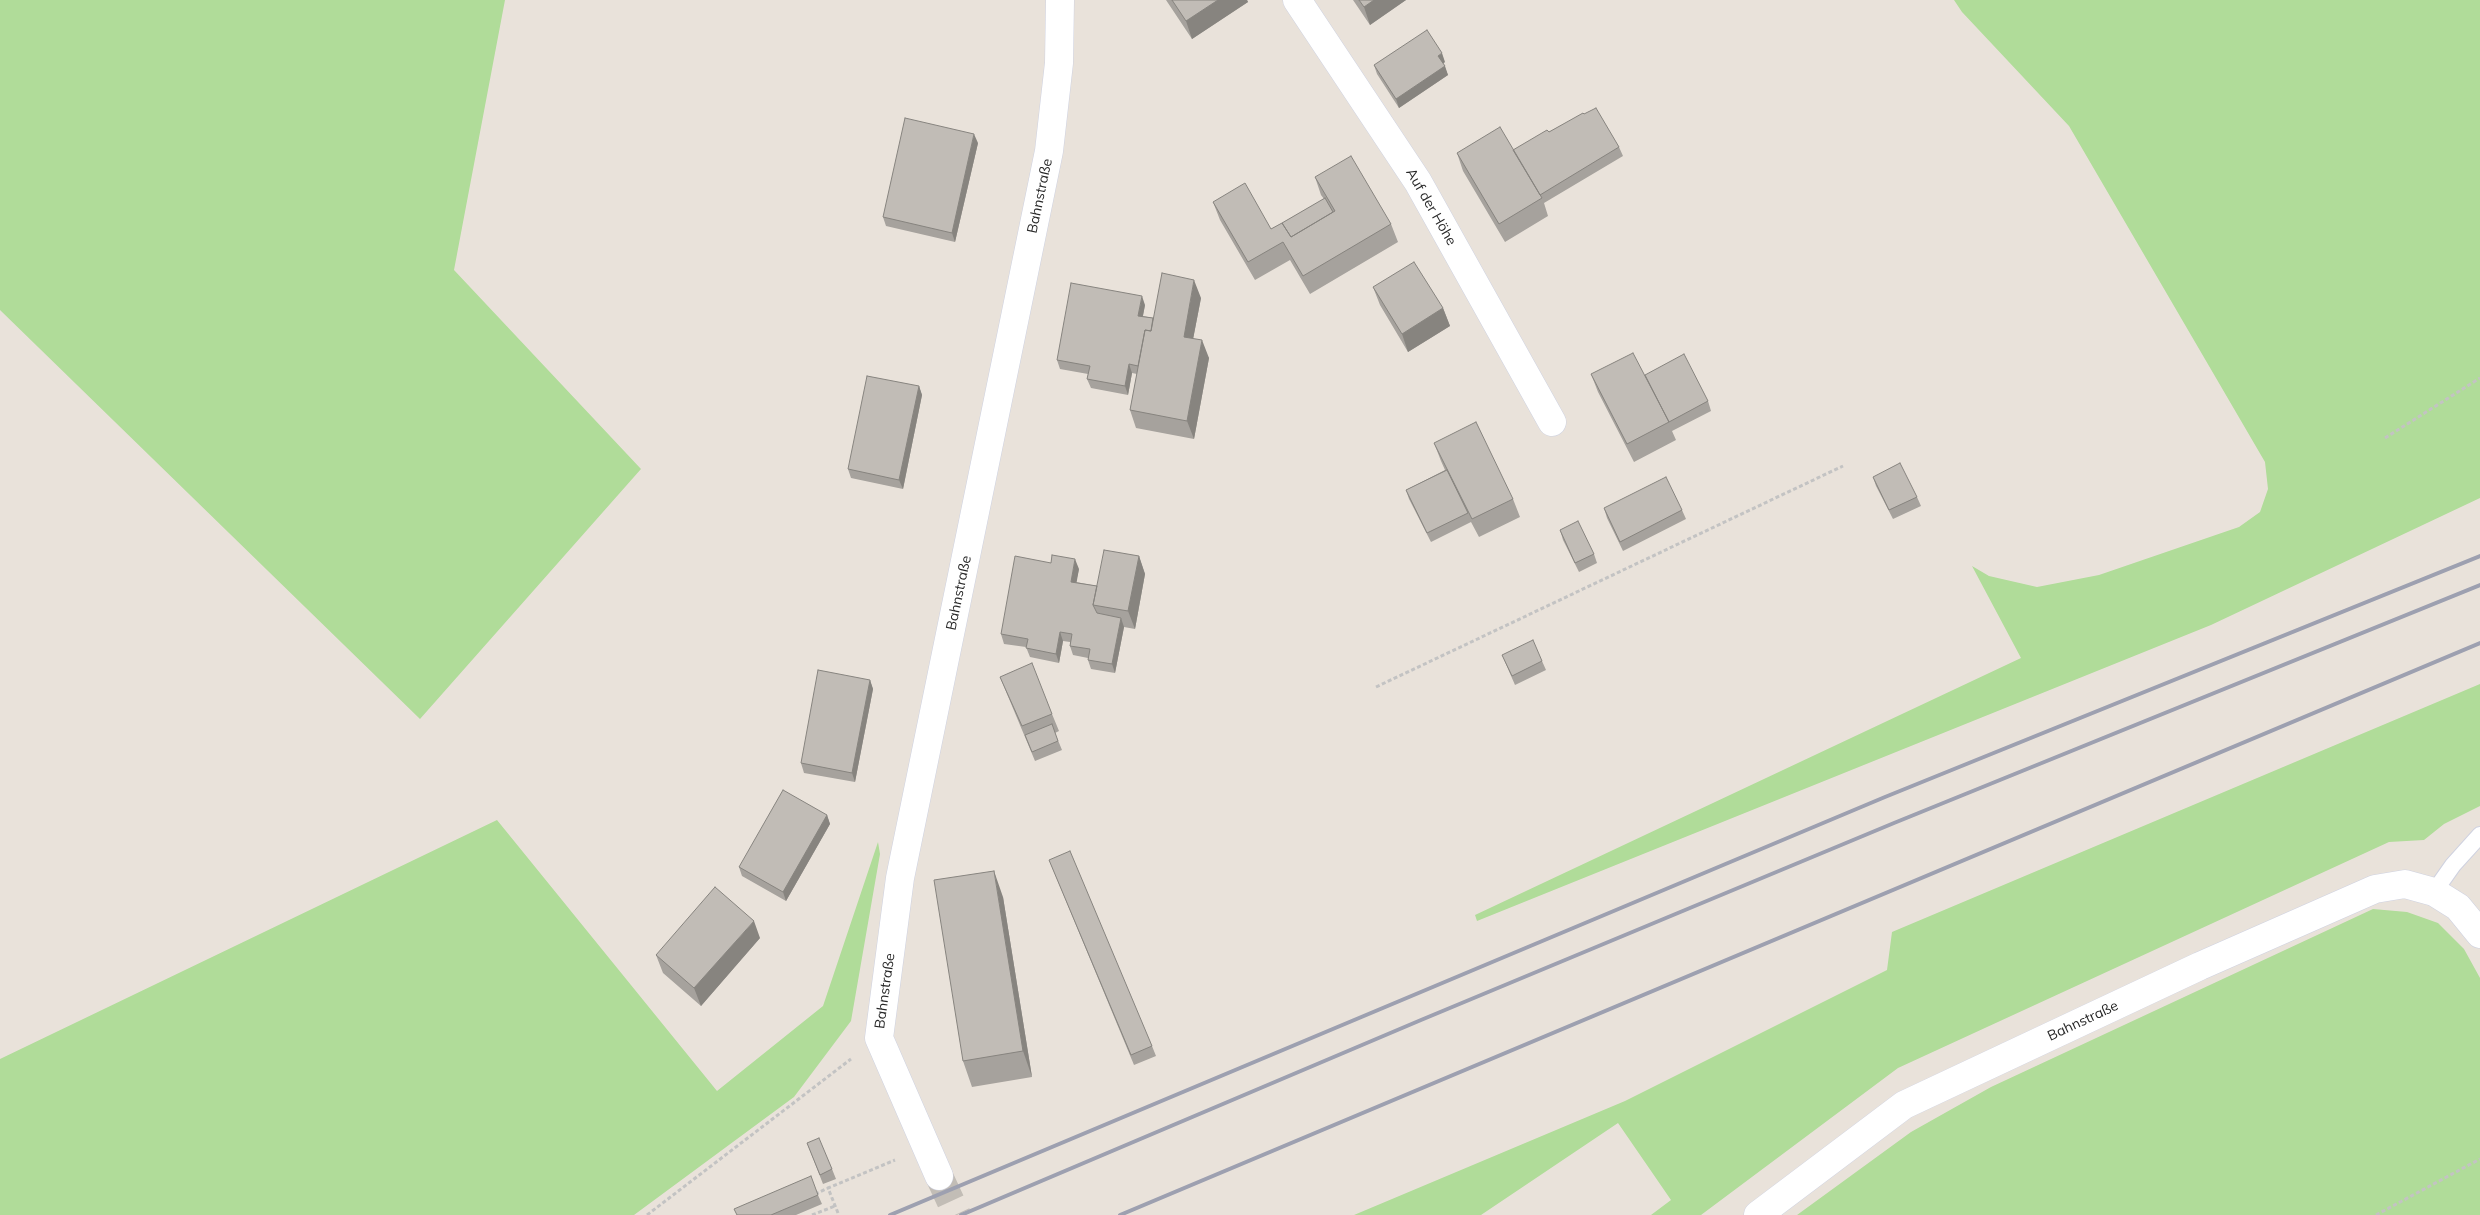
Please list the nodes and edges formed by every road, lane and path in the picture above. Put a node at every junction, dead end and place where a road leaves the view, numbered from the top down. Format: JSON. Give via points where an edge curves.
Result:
{"nodes":[{"id":1,"x":1060,"y":0,"type":"edge"},
{"id":2,"x":1297,"y":0,"type":"edge"},
{"id":3,"x":2480,"y":378,"type":"edge"},
{"id":4,"x":1552,"y":422,"type":"dead end"},
{"id":5,"x":2385,"y":438,"type":"dead end"},
{"id":6,"x":1844,"y":466,"type":"dead end"},
{"id":7,"x":1376,"y":687,"type":"dead end"},
{"id":8,"x":2480,"y":836,"type":"edge"},
{"id":9,"x":2434,"y":892,"type":"junction"},
{"id":10,"x":2480,"y":934,"type":"edge"},
{"id":11,"x":879,"y":1038,"type":"junction"},
{"id":12,"x":926,"y":1148,"type":"junction"},
{"id":13,"x":2480,"y":1159,"type":"edge"},
{"id":14,"x":939,"y":1176,"type":"tunnel mouth"},
{"id":15,"x":828,"y":1188,"type":"junction"},
{"id":16,"x":806,"y":1198,"type":"edge"},
{"id":17,"x":835,"y":1206,"type":"junction"},
{"id":18,"x":838,"y":1213,"type":"dead end"},
{"id":19,"x":647,"y":1215,"type":"edge"},
{"id":20,"x":812,"y":1215,"type":"edge"},
{"id":21,"x":1758,"y":1215,"type":"edge"},
{"id":22,"x":2376,"y":1215,"type":"edge"}],
"edges":[{"from":1,"to":11,"type":"street","name":"Bahnstraße","via":[[1059,63],[1049,151],[900,878]]},
{"from":2,"to":4,"type":"street","name":"Auf der Höhe","via":[[1418,182]]},
{"from":3,"to":5,"type":"path"},
{"from":6,"to":7,"type":"path"},
{"from":8,"to":9,"type":"lane"},
{"from":9,"to":10,"type":"street","name":"Bahnstraße","via":[[2458,906]]},
{"from":9,"to":21,"type":"street","name":"Bahnstraße","via":[[2405,884],[2375,889],[2200,966],[1904,1105]]},
{"from":11,"to":12,"type":"street","name":"Bahnstraße"},
{"from":11,"to":19,"type":"path"},
{"from":12,"to":14,"type":"street","name":"Bahnstraße"},
{"from":12,"to":15,"type":"path"},
{"from":13,"to":22,"type":"path"},
{"from":15,"to":16,"type":"path"},
{"from":15,"to":17,"type":"path"},
{"from":17,"to":18,"type":"path"},
{"from":17,"to":20,"type":"path"}]}
